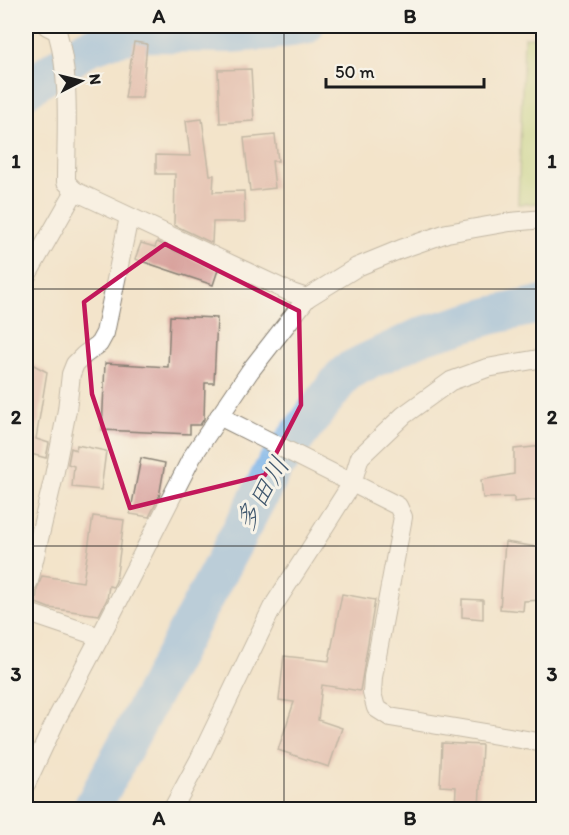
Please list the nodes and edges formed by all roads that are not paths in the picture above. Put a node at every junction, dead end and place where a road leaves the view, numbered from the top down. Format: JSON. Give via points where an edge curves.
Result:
{"nodes":[{"id":1,"x":58,"y":31,"type":"edge"},
{"id":2,"x":75,"y":191,"type":"junction"},
{"id":3,"x":129,"y":217,"type":"junction"},
{"id":4,"x":543,"y":219,"type":"edge"},
{"id":5,"x":26,"y":277,"type":"edge"},
{"id":6,"x":307,"y":298,"type":"junction"},
{"id":7,"x":543,"y":358,"type":"edge"},
{"id":8,"x":226,"y":420,"type":"junction"},
{"id":9,"x":347,"y":480,"type":"junction"},
{"id":10,"x":26,"y":586,"type":"edge"},
{"id":11,"x":26,"y":609,"type":"edge"},
{"id":12,"x":100,"y":638,"type":"junction"},
{"id":13,"x":543,"y":742,"type":"edge"},
{"id":14,"x":26,"y":784,"type":"edge"},
{"id":15,"x":172,"y":810,"type":"edge"}],
"edges":[{"from":1,"to":2,"type":"street","via":[[66,86],[66,182]]},
{"from":2,"to":3,"type":"street"},
{"from":2,"to":5,"type":"street"},
{"from":3,"to":6,"type":"street"},
{"from":3,"to":10,"type":"street","via":[[105,333],[99,344],[75,364],[71,374],[54,476]]},
{"from":4,"to":6,"type":"street","via":[[447,233],[357,267]]},
{"from":6,"to":8,"type":"street","via":[[249,371]]},
{"from":7,"to":9,"type":"street","via":[[488,368],[451,381],[404,415],[360,457]]},
{"from":8,"to":9,"type":"street"},
{"from":8,"to":12,"type":"street","via":[[192,457]]},
{"from":9,"to":13,"type":"street","via":[[398,506],[403,517],[373,677],[376,708],[390,717]]},
{"from":9,"to":15,"type":"street","via":[[309,551],[272,608]]},
{"from":11,"to":12,"type":"street"},
{"from":12,"to":14,"type":"street"}]}
